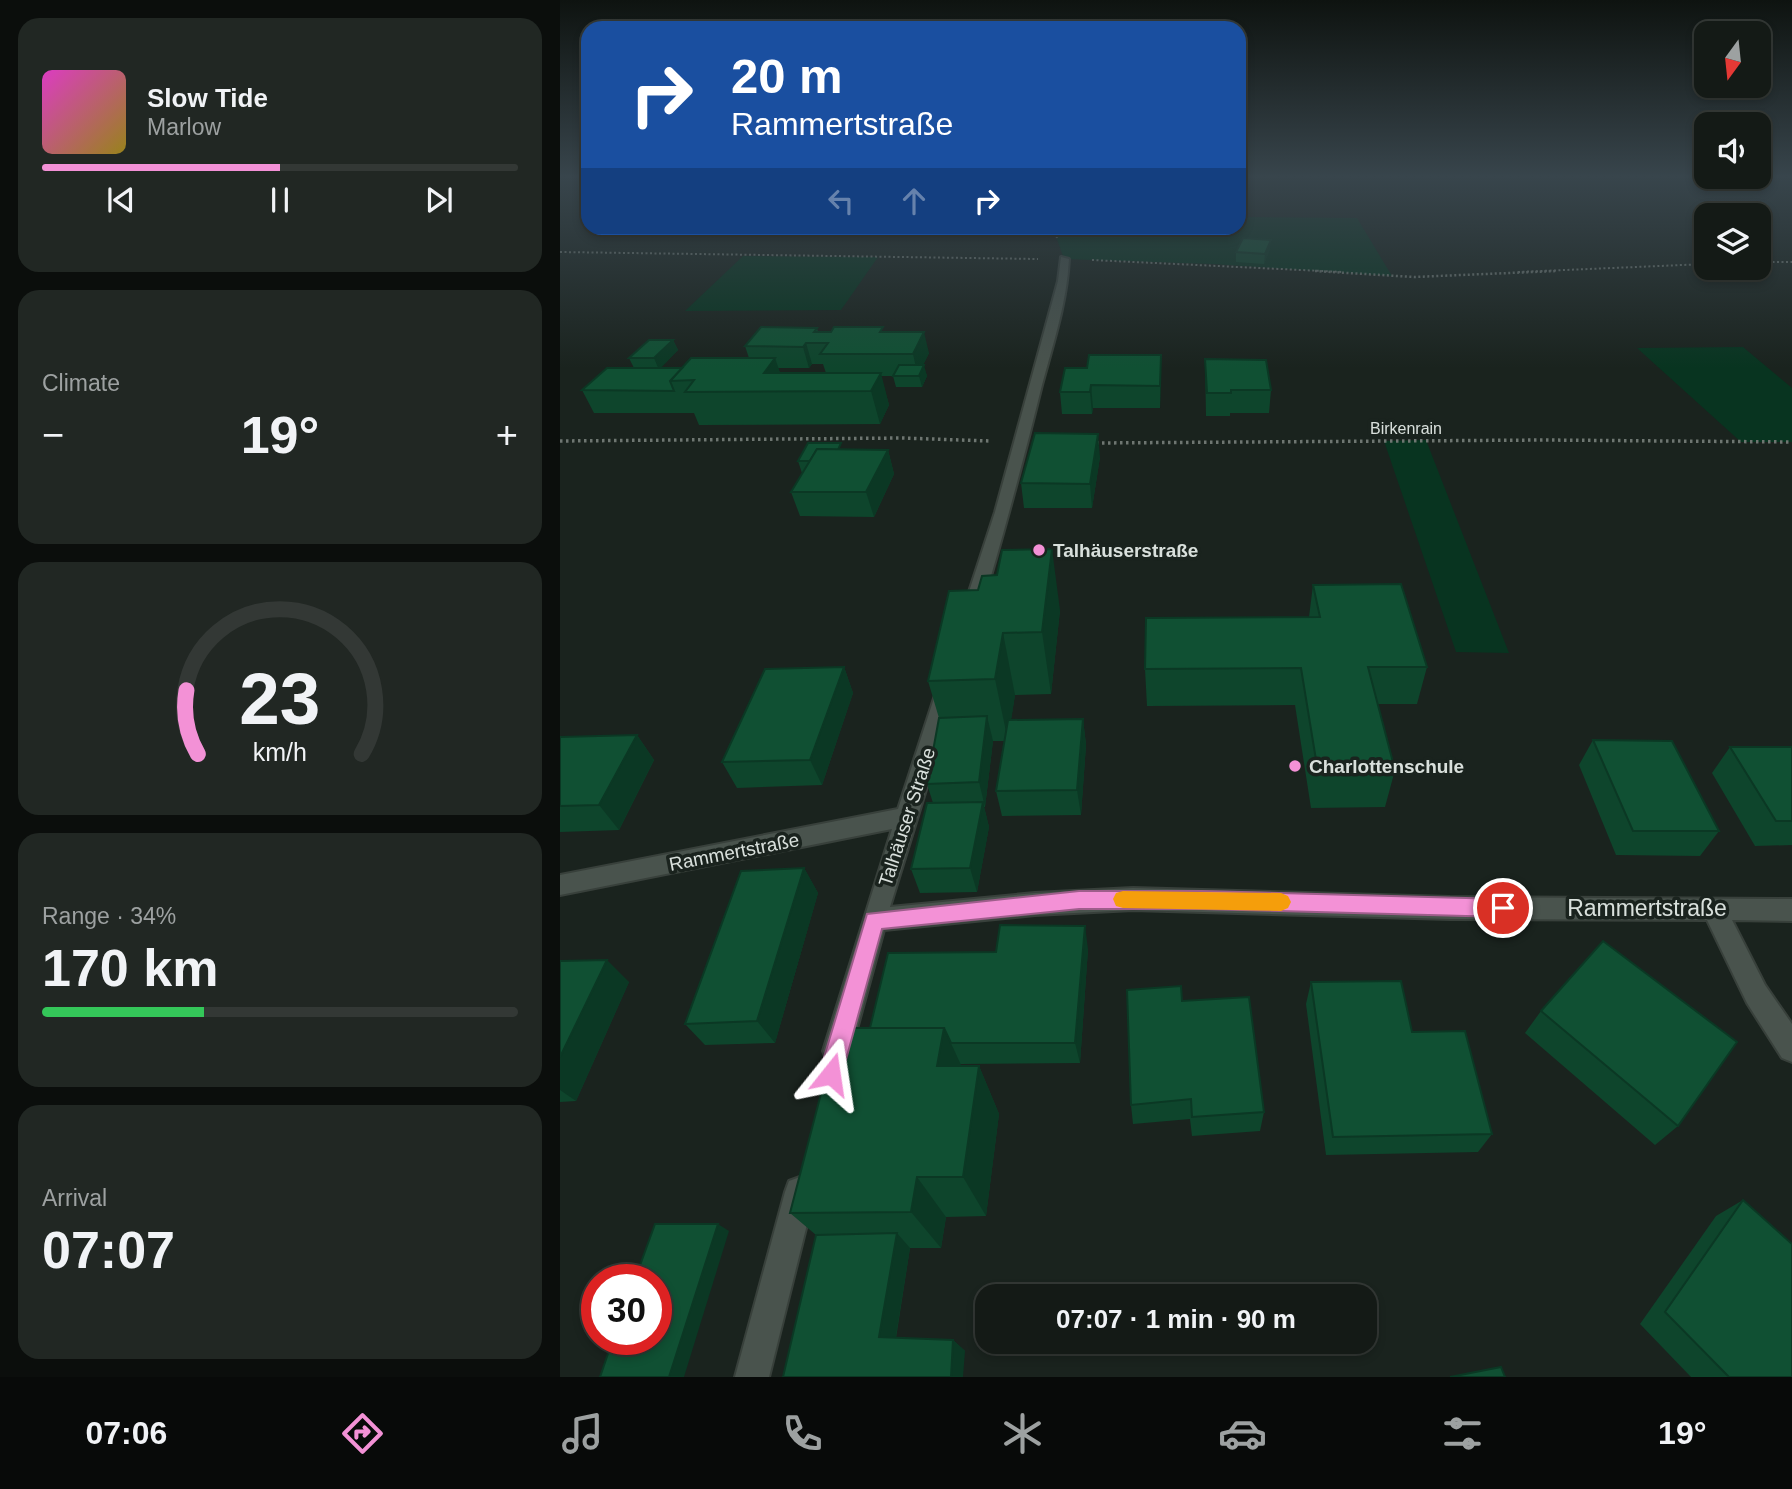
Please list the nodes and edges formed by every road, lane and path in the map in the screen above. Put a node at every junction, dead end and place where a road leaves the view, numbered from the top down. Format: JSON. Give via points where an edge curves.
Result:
{"nodes":[{"id":1,"x":560,"y":252,"type":"edge"},
{"id":2,"x":1063,"y":259,"type":"junction"},
{"id":3,"x":1771,"y":262,"type":"edge"},
{"id":4,"x":1792,"y":262,"type":"edge"},
{"id":5,"x":1694,"y":265,"type":"edge"},
{"id":6,"x":560,"y":442,"type":"edge"},
{"id":7,"x":1792,"y":442,"type":"edge"},
{"id":8,"x":1019,"y":443,"type":"junction"},
{"id":9,"x":1087,"y":443,"type":"edge"},
{"id":10,"x":965,"y":632,"type":"edge"},
{"id":11,"x":953,"y":672,"type":"edge"},
{"id":12,"x":907,"y":816,"type":"junction"},
{"id":13,"x":560,"y":886,"type":"edge"},
{"id":14,"x":1713,"y":908,"type":"junction"},
{"id":15,"x":1792,"y":909,"type":"edge"},
{"id":16,"x":874,"y":920,"type":"junction"},
{"id":17,"x":1792,"y":1048,"type":"edge"},
{"id":18,"x":830,"y":1079,"type":"edge"},
{"id":19,"x":806,"y":1167,"type":"edge"},
{"id":20,"x":752,"y":1377,"type":"edge"}],
"edges":[{"from":1,"to":2,"type":"path"},
{"from":2,"to":5,"type":"path","via":[[1414,277]]},
{"from":2,"to":8,"type":"street","via":[[1063,281]]},
{"from":3,"to":4,"type":"path"},
{"from":6,"to":8,"type":"path","via":[[902,438]]},
{"from":7,"to":9,"type":"path","name":"Birkenrain"},
{"from":8,"to":10,"type":"street","via":[[1003,512]]},
{"from":11,"to":12,"type":"street","name":"Talhäuser Straße"},
{"from":12,"to":13,"type":"street","name":"Rammertstraße"},
{"from":12,"to":16,"type":"street","name":"Talhäuser Straße"},
{"from":14,"to":15,"type":"street","name":"Rammertstraße"},
{"from":14,"to":16,"type":"street","name":"Rammertstraße","via":[[1450,908],[1119,899]]},
{"from":14,"to":17,"type":"street","via":[[1756,993]]},
{"from":16,"to":18,"type":"street","name":"Talhäuser Straße"},
{"from":19,"to":20,"type":"street"}]}
